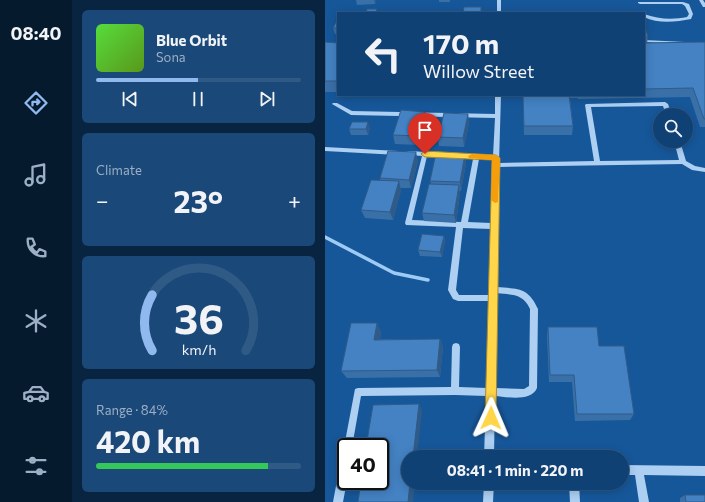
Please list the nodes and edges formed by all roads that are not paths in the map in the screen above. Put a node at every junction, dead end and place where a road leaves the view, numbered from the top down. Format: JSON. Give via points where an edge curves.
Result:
{"nodes":[{"id":1,"x":499,"y":0,"type":"edge"},
{"id":2,"x":701,"y":0,"type":"edge"},
{"id":3,"x":639,"y":1,"type":"edge"},
{"id":4,"x":705,"y":6,"type":"edge"},
{"id":5,"x":499,"y":12,"type":"edge"},
{"id":6,"x":643,"y":12,"type":"edge"},
{"id":7,"x":645,"y":15,"type":"edge"},
{"id":8,"x":645,"y":41,"type":"edge"},
{"id":9,"x":705,"y":44,"type":"edge"},
{"id":10,"x":498,"y":96,"type":"edge"},
{"id":11,"x":335,"y":104,"type":"dead end"},
{"id":12,"x":666,"y":108,"type":"edge"},
{"id":13,"x":497,"y":116,"type":"junction"},
{"id":14,"x":679,"y":148,"type":"edge"},
{"id":15,"x":325,"y":149,"type":"edge"},
{"id":16,"x":425,"y":154,"type":"junction"},
{"id":17,"x":476,"y":157,"type":"junction"},
{"id":18,"x":496,"y":161,"type":"junction"},
{"id":19,"x":683,"y":162,"type":"junction"},
{"id":20,"x":597,"y":164,"type":"junction"},
{"id":21,"x":705,"y":170,"type":"edge"},
{"id":22,"x":462,"y":225,"type":"junction"},
{"id":23,"x":495,"y":226,"type":"junction"},
{"id":24,"x":494,"y":294,"type":"junction"},
{"id":25,"x":456,"y":347,"type":"dead end"},
{"id":26,"x":455,"y":391,"type":"junction"},
{"id":27,"x":491,"y":392,"type":"junction"},
{"id":28,"x":350,"y":438,"type":"edge"},
{"id":29,"x":489,"y":450,"type":"edge"},
{"id":30,"x":629,"y":470,"type":"edge"},
{"id":31,"x":639,"y":470,"type":"junction"},
{"id":32,"x":705,"y":471,"type":"edge"},
{"id":33,"x":340,"y":490,"type":"edge"},
{"id":34,"x":489,"y":490,"type":"edge"},
{"id":35,"x":574,"y":490,"type":"edge"},
{"id":36,"x":338,"y":502,"type":"edge"},
{"id":37,"x":488,"y":502,"type":"edge"},
{"id":38,"x":575,"y":502,"type":"edge"},
{"id":39,"x":644,"y":502,"type":"edge"}],
"edges":[{"from":1,"to":5,"type":"street"},
{"from":2,"to":4,"type":"street"},
{"from":3,"to":6,"type":"street"},
{"from":3,"to":7,"type":"street","via":[[683,3],[687,5],[691,14],[689,18],[682,19],[653,19]]},
{"from":8,"to":9,"type":"street"},
{"from":10,"to":13,"type":"street"},
{"from":11,"to":13,"type":"street","via":[[351,113]]},
{"from":12,"to":20,"type":"street","via":[[665,104],[588,105]]},
{"from":13,"to":18,"type":"street"},
{"from":14,"to":19,"type":"street"},
{"from":15,"to":16,"type":"street"},
{"from":16,"to":17,"type":"street"},
{"from":16,"to":22,"type":"street","via":[[408,224]]},
{"from":17,"to":18,"type":"street"},
{"from":17,"to":22,"type":"street"},
{"from":18,"to":20,"type":"street"},
{"from":18,"to":23,"type":"street"},
{"from":19,"to":20,"type":"street"},
{"from":19,"to":21,"type":"street"},
{"from":22,"to":23,"type":"street"},
{"from":22,"to":24,"type":"street","via":[[454,294],[458,298]]},
{"from":23,"to":24,"type":"street"},
{"from":24,"to":27,"type":"street"},
{"from":24,"to":27,"type":"street","via":[[524,293],[530,298],[534,309],[533,388],[525,393]]},
{"from":25,"to":26,"type":"street"},
{"from":26,"to":27,"type":"street"},
{"from":26,"to":28,"type":"street","via":[[358,392]]},
{"from":27,"to":29,"type":"street"},
{"from":30,"to":31,"type":"street"},
{"from":31,"to":32,"type":"street"},
{"from":31,"to":39,"type":"street"},
{"from":33,"to":36,"type":"street"},
{"from":34,"to":37,"type":"street"},
{"from":35,"to":38,"type":"street"}]}
